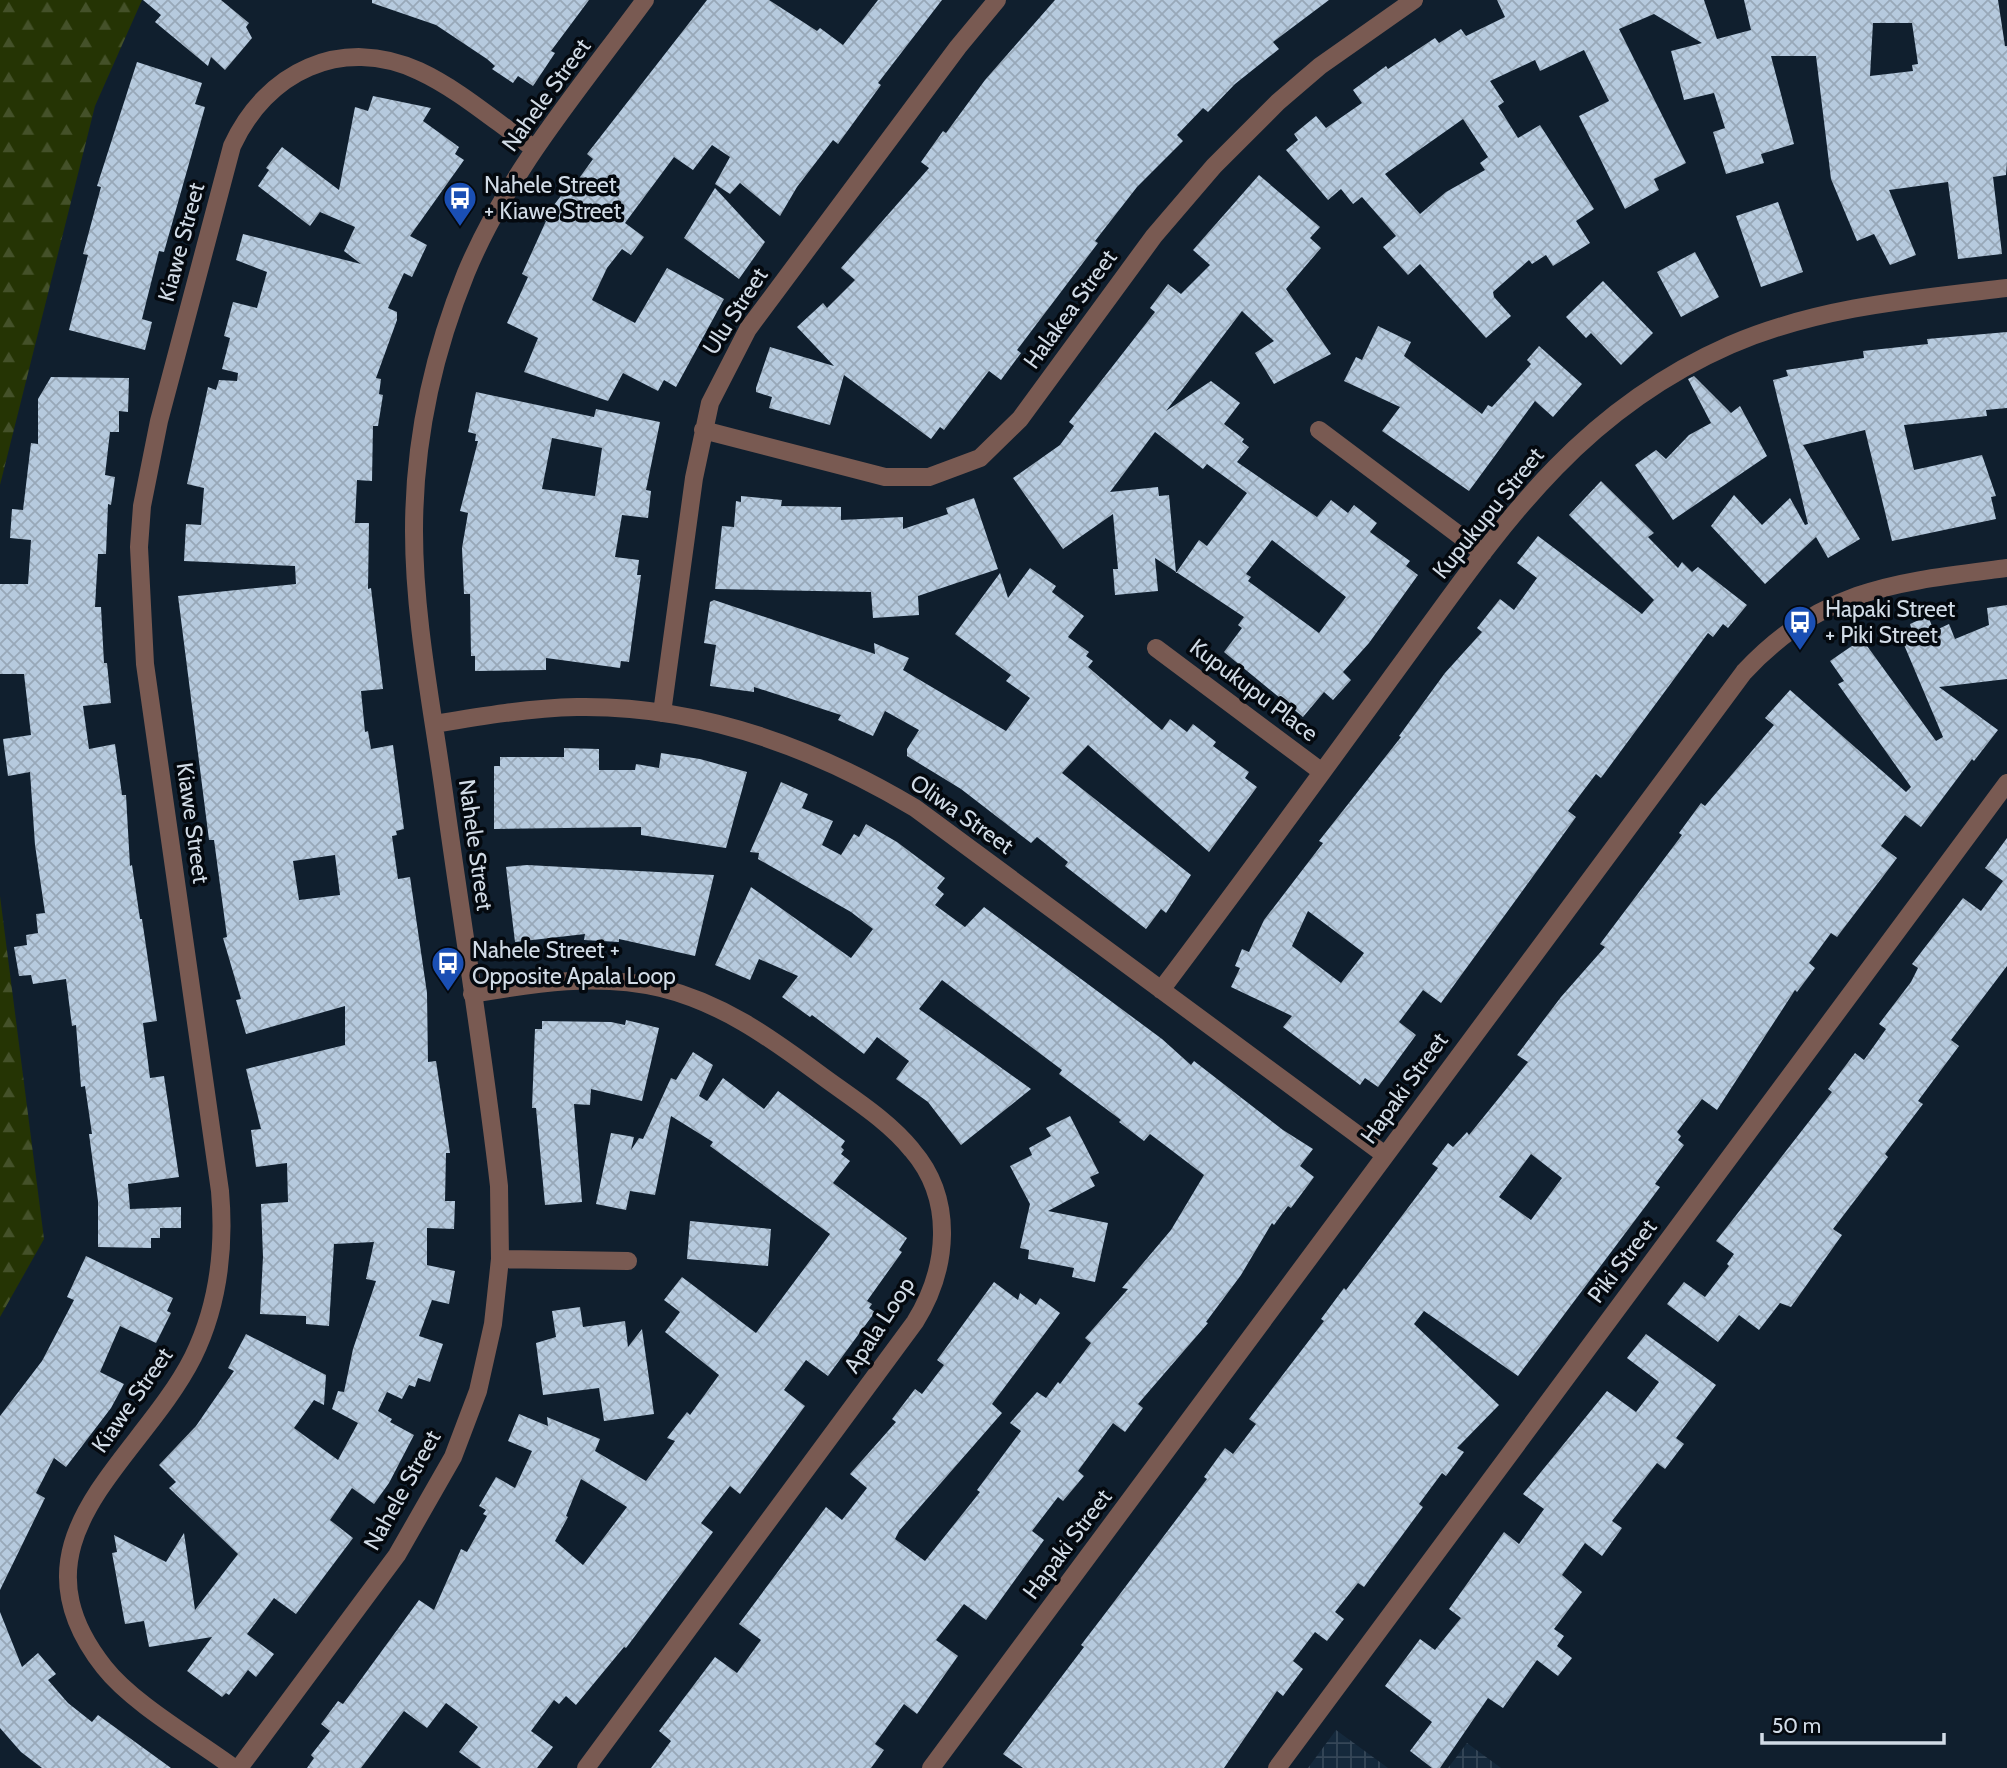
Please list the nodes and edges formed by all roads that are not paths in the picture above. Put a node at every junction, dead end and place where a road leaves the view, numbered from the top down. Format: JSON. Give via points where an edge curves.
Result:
{"nodes":[{"id":1,"x":645,"y":0,"type":"edge"},
{"id":2,"x":997,"y":0,"type":"edge"},
{"id":3,"x":1414,"y":0,"type":"edge"},
{"id":4,"x":535,"y":149,"type":"junction"},
{"id":5,"x":2007,"y":288,"type":"edge"},
{"id":6,"x":703,"y":430,"type":"junction"},
{"id":7,"x":1319,"y":430,"type":"dead end"},
{"id":8,"x":1483,"y":553,"type":"junction"},
{"id":9,"x":2007,"y":568,"type":"edge"},
{"id":10,"x":1156,"y":648,"type":"dead end"},
{"id":11,"x":662,"y":713,"type":"junction"},
{"id":12,"x":435,"y":724,"type":"junction"},
{"id":13,"x":1322,"y":772,"type":"junction"},
{"id":14,"x":2007,"y":783,"type":"edge"},
{"id":15,"x":1161,"y":990,"type":"junction"},
{"id":16,"x":472,"y":994,"type":"junction"},
{"id":17,"x":1385,"y":1156,"type":"junction"},
{"id":18,"x":500,"y":1259,"type":"junction"},
{"id":19,"x":628,"y":1261,"type":"dead end"},
{"id":20,"x":233,"y":1768,"type":"edge"},
{"id":21,"x":239,"y":1768,"type":"edge"},
{"id":22,"x":586,"y":1768,"type":"edge"},
{"id":23,"x":931,"y":1768,"type":"edge"},
{"id":24,"x":1277,"y":1768,"type":"edge"}],
"edges":[{"from":1,"to":4,"type":"street","name":"Nahele Street"},
{"from":2,"to":6,"type":"street","name":"Ulu Street","via":[[748,329],[710,402]]},
{"from":3,"to":6,"type":"street","name":"Halakea Street","via":[[1320,66],[1214,166],[1154,236],[1020,419],[980,458],[929,477],[885,477]]},
{"from":4,"to":12,"type":"street","name":"Nahele Street","via":[[467,272],[446,328],[426,406],[414,530]]},
{"from":4,"to":20,"type":"street","name":"Kiawe Street","via":[[435,79],[398,63],[335,58],[314,64],[277,86],[254,108],[232,146],[147,472],[139,547],[143,646],[219,1191],[222,1248],[215,1297],[194,1355],[99,1489],[80,1524],[68,1569],[67,1597],[79,1629],[106,1669]]},
{"from":5,"to":8,"type":"street","name":"Kupukupu Street","via":[[1876,304],[1794,321],[1692,364],[1598,425],[1539,482]]},
{"from":6,"to":11,"type":"street","name":"Ulu Street"},
{"from":7,"to":8,"type":"street"},
{"from":8,"to":13,"type":"street","name":"Kupukupu Street"},
{"from":9,"to":17,"type":"street","name":"Hapaki Street","via":[[1915,580],[1857,594],[1801,622],[1757,658]]},
{"from":10,"to":13,"type":"street","name":"Kupukupu Place"},
{"from":11,"to":12,"type":"street","name":"Oliwa Street","via":[[578,707]]},
{"from":11,"to":15,"type":"street","name":"Oliwa Street","via":[[755,733],[838,765],[877,786],[915,808]]},
{"from":12,"to":16,"type":"street","name":"Nahele Street"},
{"from":13,"to":15,"type":"street","name":"Kupukupu Street"},
{"from":14,"to":24,"type":"street","name":"Piki Street"},
{"from":15,"to":17,"type":"street","name":"Oliwa Street"},
{"from":16,"to":18,"type":"street","name":"Nahele Street","via":[[499,1186]]},
{"from":16,"to":22,"type":"street","name":"Apala Loop","via":[[595,980],[662,988],[730,1013],[791,1053],[899,1136],[927,1172],[941,1214],[943,1240],[937,1279],[915,1322]]},
{"from":17,"to":23,"type":"street","name":"Hapaki Street"},
{"from":18,"to":19,"type":"street"},
{"from":18,"to":21,"type":"street","name":"Nahele Street","via":[[493,1324],[478,1391],[436,1490],[397,1555]]}]}
